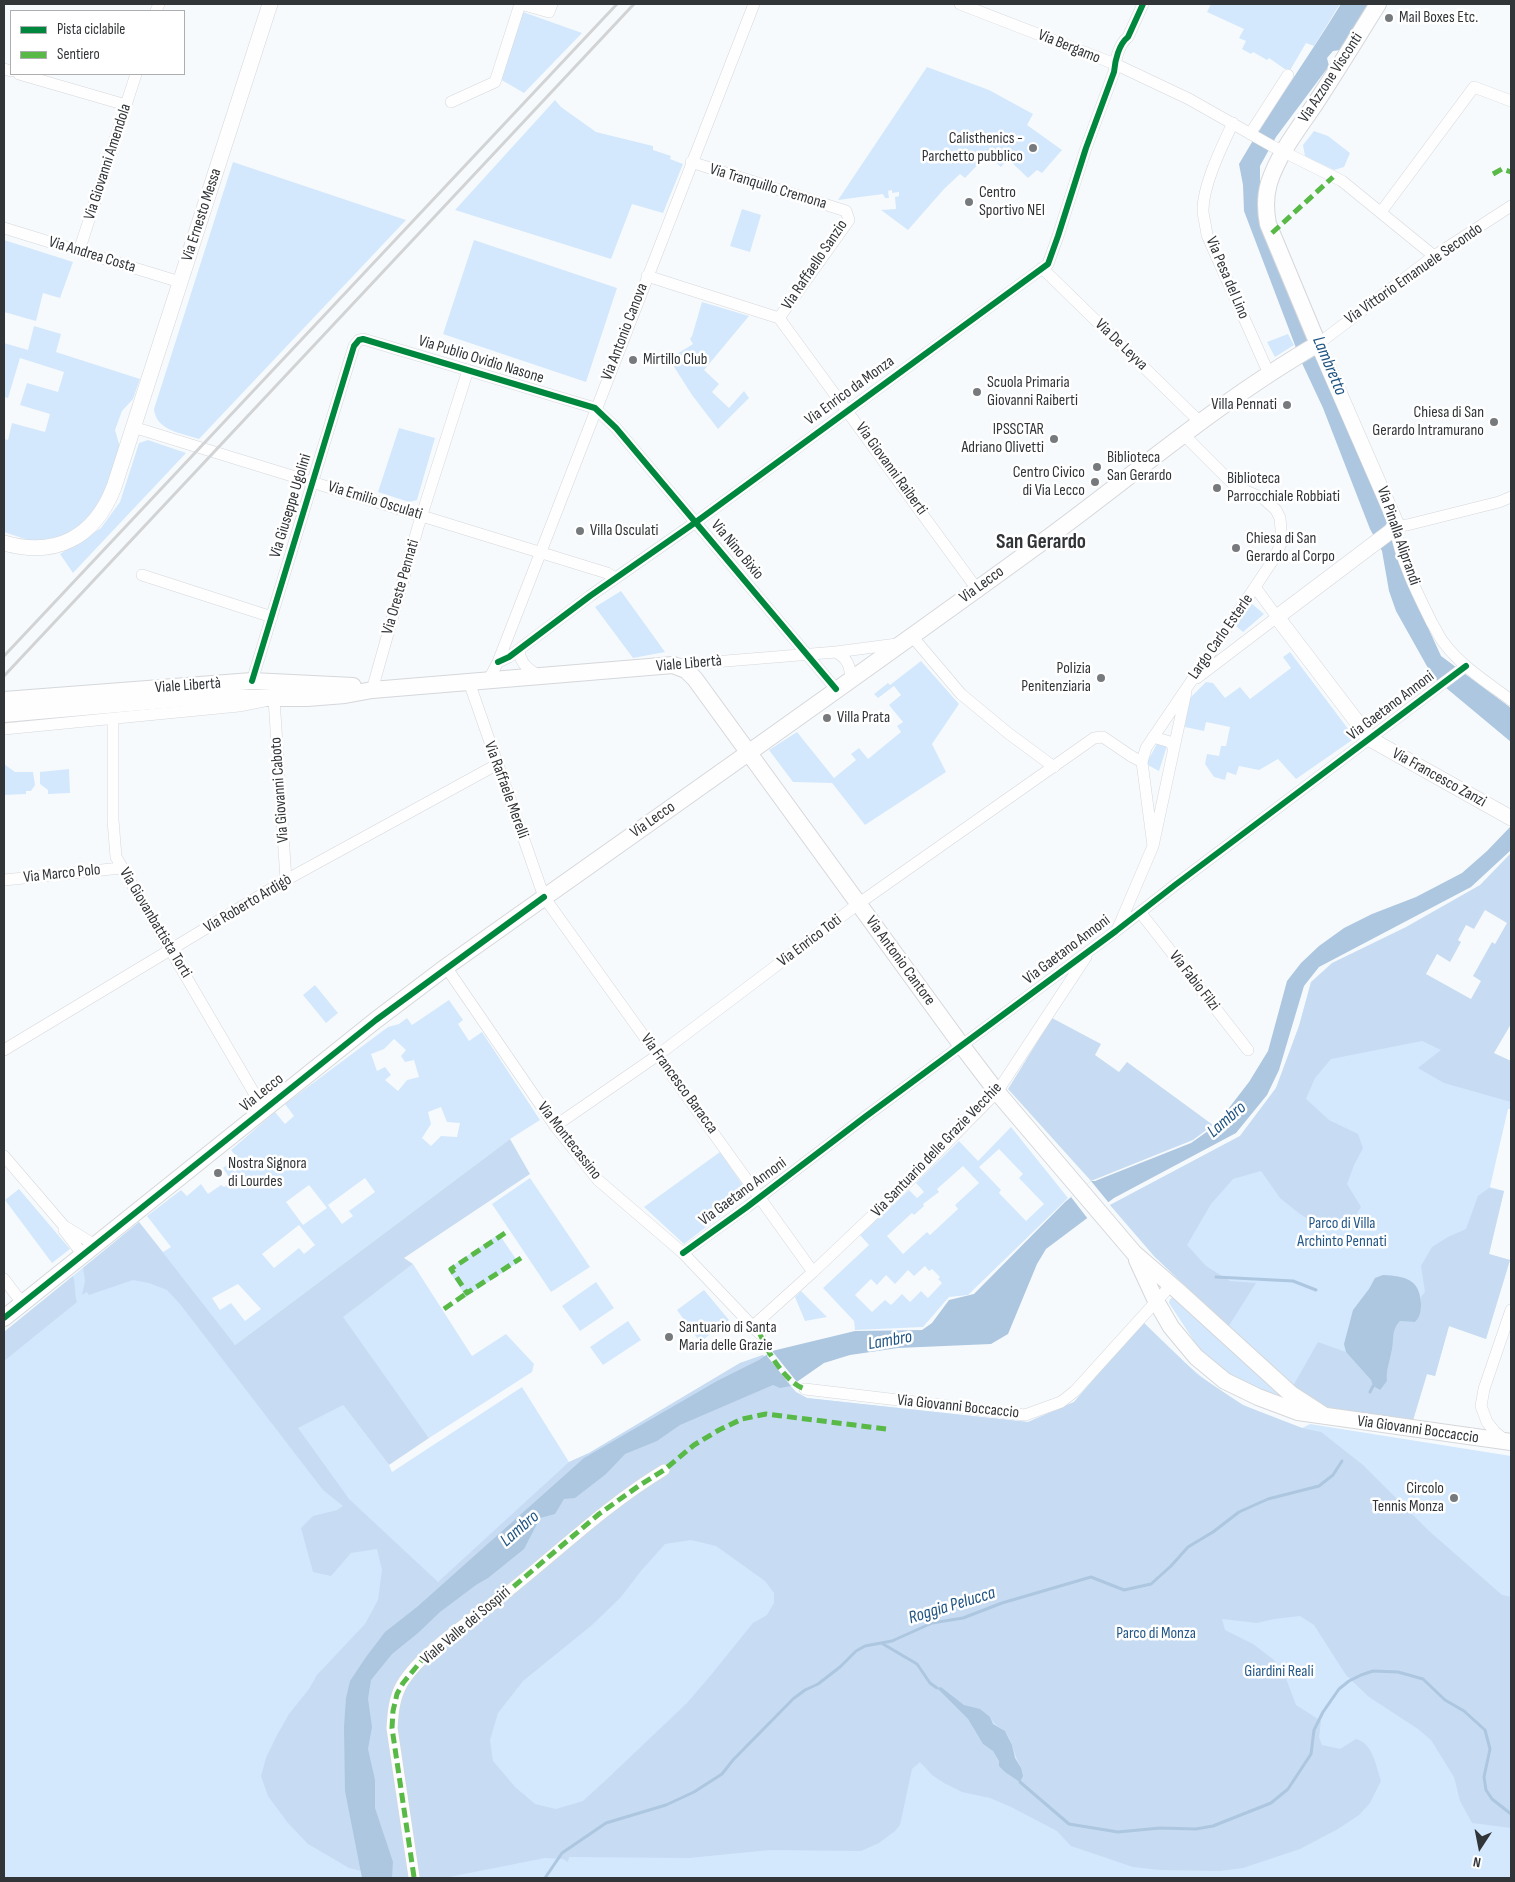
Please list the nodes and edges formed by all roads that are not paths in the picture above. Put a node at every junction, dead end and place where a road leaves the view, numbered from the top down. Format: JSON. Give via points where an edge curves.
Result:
{"nodes":[{"id":1,"x":270,"y":4,"type":"edge"},
{"id":2,"x":521,"y":4,"type":"edge"},
{"id":3,"x":552,"y":4,"type":"edge"},
{"id":4,"x":754,"y":4,"type":"edge"},
{"id":5,"x":960,"y":4,"type":"edge"},
{"id":6,"x":1143,"y":4,"type":"edge"},
{"id":7,"x":1378,"y":4,"type":"edge"},
{"id":8,"x":1115,"y":64,"type":"junction"},
{"id":9,"x":22,"y":75,"type":"edge"},
{"id":10,"x":136,"y":75,"type":"edge"},
{"id":11,"x":1288,"y":75,"type":"dead end"},
{"id":12,"x":1511,"y":101,"type":"edge"},
{"id":13,"x":451,"y":102,"type":"dead end"},
{"id":14,"x":126,"y":105,"type":"junction"},
{"id":15,"x":1233,"y":123,"type":"junction"},
{"id":16,"x":1253,"y":135,"type":"junction"},
{"id":17,"x":1278,"y":148,"type":"junction"},
{"id":18,"x":691,"y":162,"type":"junction"},
{"id":19,"x":1511,"y":206,"type":"edge"},
{"id":20,"x":846,"y":211,"type":"joint"},
{"id":21,"x":1381,"y":212,"type":"junction"},
{"id":22,"x":4,"y":228,"type":"edge"},
{"id":23,"x":79,"y":251,"type":"junction"},
{"id":24,"x":1434,"y":256,"type":"junction"},
{"id":25,"x":1042,"y":268,"type":"junction"},
{"id":26,"x":647,"y":276,"type":"junction"},
{"id":27,"x":180,"y":282,"type":"junction"},
{"id":28,"x":779,"y":318,"type":"junction"},
{"id":29,"x":359,"y":340,"type":"joint"},
{"id":30,"x":1316,"y":345,"type":"junction"},
{"id":31,"x":468,"y":370,"type":"junction"},
{"id":32,"x":1269,"y":374,"type":"junction"},
{"id":33,"x":595,"y":408,"type":"junction"},
{"id":34,"x":848,"y":410,"type":"junction"},
{"id":35,"x":1201,"y":423,"type":"junction"},
{"id":36,"x":133,"y":427,"type":"junction"},
{"id":37,"x":1184,"y":435,"type":"junction"},
{"id":38,"x":313,"y":483,"type":"junction"},
{"id":39,"x":1511,"y":497,"type":"edge"},
{"id":40,"x":422,"y":515,"type":"junction"},
{"id":41,"x":696,"y":522,"type":"junction"},
{"id":42,"x":1393,"y":528,"type":"junction"},
{"id":43,"x":4,"y":543,"type":"edge"},
{"id":44,"x":540,"y":552,"type":"junction"},
{"id":45,"x":142,"y":575,"type":"dead end"},
{"id":46,"x":616,"y":578,"type":"junction"},
{"id":47,"x":977,"y":588,"type":"junction"},
{"id":48,"x":1255,"y":588,"type":"junction"},
{"id":49,"x":272,"y":617,"type":"junction"},
{"id":50,"x":1277,"y":617,"type":"junction"},
{"id":51,"x":906,"y":639,"type":"junction"},
{"id":52,"x":519,"y":650,"type":"junction"},
{"id":53,"x":836,"y":652,"type":"junction"},
{"id":54,"x":807,"y":655,"type":"junction"},
{"id":55,"x":498,"y":662,"type":"junction"},
{"id":56,"x":673,"y":665,"type":"junction"},
{"id":57,"x":1464,"y":668,"type":"junction"},
{"id":58,"x":541,"y":677,"type":"junction"},
{"id":59,"x":851,"y":679,"type":"junction"},
{"id":60,"x":252,"y":681,"type":"junction"},
{"id":61,"x":488,"y":681,"type":"junction"},
{"id":62,"x":469,"y":682,"type":"junction"},
{"id":63,"x":1188,"y":685,"type":"junction"},
{"id":64,"x":836,"y":689,"type":"junction"},
{"id":65,"x":372,"y":690,"type":"junction"},
{"id":66,"x":274,"y":699,"type":"junction"},
{"id":67,"x":4,"y":700,"type":"edge"},
{"id":68,"x":1511,"y":700,"type":"edge"},
{"id":69,"x":4,"y":714,"type":"edge"},
{"id":70,"x":114,"y":718,"type":"junction"},
{"id":71,"x":4,"y":728,"type":"edge"},
{"id":72,"x":1153,"y":737,"type":"junction"},
{"id":73,"x":1370,"y":739,"type":"junction"},
{"id":74,"x":1174,"y":747,"type":"junction"},
{"id":75,"x":749,"y":752,"type":"junction"},
{"id":76,"x":1142,"y":762,"type":"junction"},
{"id":77,"x":496,"y":765,"type":"junction"},
{"id":78,"x":1054,"y":767,"type":"junction"},
{"id":79,"x":1145,"y":776,"type":"junction"},
{"id":80,"x":1167,"y":776,"type":"junction"},
{"id":81,"x":1511,"y":818,"type":"edge"},
{"id":82,"x":1153,"y":846,"type":"junction"},
{"id":83,"x":121,"y":868,"type":"junction"},
{"id":84,"x":4,"y":880,"type":"edge"},
{"id":85,"x":286,"y":880,"type":"junction"},
{"id":86,"x":544,"y":897,"type":"junction"},
{"id":87,"x":858,"y":904,"type":"junction"},
{"id":88,"x":1140,"y":912,"type":"junction"},
{"id":89,"x":1116,"y":932,"type":"junction"},
{"id":90,"x":1092,"y":949,"type":"junction"},
{"id":91,"x":171,"y":950,"type":"junction"},
{"id":92,"x":446,"y":967,"type":"junction"},
{"id":93,"x":962,"y":1046,"type":"junction"},
{"id":94,"x":4,"y":1050,"type":"edge"},
{"id":95,"x":1248,"y":1050,"type":"dead end"},
{"id":96,"x":658,"y":1055,"type":"junction"},
{"id":97,"x":998,"y":1092,"type":"junction"},
{"id":98,"x":264,"y":1110,"type":"junction"},
{"id":99,"x":555,"y":1126,"type":"junction"},
{"id":100,"x":4,"y":1156,"type":"edge"},
{"id":101,"x":760,"y":1197,"type":"junction"},
{"id":102,"x":53,"y":1214,"type":"junction"},
{"id":103,"x":89,"y":1250,"type":"junction"},
{"id":104,"x":683,"y":1252,"type":"junction"},
{"id":105,"x":1134,"y":1254,"type":"junction"},
{"id":106,"x":813,"y":1272,"type":"junction"},
{"id":107,"x":4,"y":1279,"type":"edge"},
{"id":108,"x":1171,"y":1285,"type":"junction"},
{"id":109,"x":1156,"y":1302,"type":"junction"},
{"id":110,"x":22,"y":1303,"type":"junction"},
{"id":111,"x":1511,"y":1310,"type":"edge"},
{"id":112,"x":4,"y":1318,"type":"edge"},
{"id":113,"x":757,"y":1330,"type":"joint"},
{"id":114,"x":805,"y":1390,"type":"dead end"},
{"id":115,"x":1325,"y":1416,"type":"junction"},
{"id":116,"x":1509,"y":1442,"type":"edge"},
{"id":117,"x":664,"y":1470,"type":"dead end"},
{"id":118,"x":414,"y":1877,"type":"dead end"}],
"edges":[{"from":1,"to":27,"type":"street","name":"Via Ernesto Messa"},
{"from":2,"to":3,"type":"street","via":[[549,12]]},
{"from":2,"to":13,"type":"street","via":[[495,82]]},
{"from":4,"to":18,"type":"street","name":"Via Antonio Canova"},
{"from":5,"to":8,"type":"street","name":"Via Bergamo"},
{"from":6,"to":8,"type":"street","name":"Via Enrico da Monza"},
{"from":7,"to":17,"type":"main road","name":"Via Azzone Visconti","via":[[1344,60]]},
{"from":8,"to":15,"type":"street","name":"Via Bergamo"},
{"from":8,"to":25,"type":"street","name":"Via Enrico da Monza","via":[[1048,264]]},
{"from":9,"to":14,"type":"street"},
{"from":10,"to":14,"type":"street","name":"Via Giovanni Amendola"},
{"from":11,"to":16,"type":"street"},
{"from":12,"to":21,"type":"street","via":[[1474,87]]},
{"from":14,"to":23,"type":"street","name":"Via Giovanni Amendola"},
{"from":15,"to":16,"type":"street","name":"Via Bergamo"},
{"from":15,"to":32,"type":"street","name":"Via Pesa del Lino","via":[[1210,180],[1203,211],[1207,235]]},
{"from":16,"to":17,"type":"street","name":"Via Bergamo"},
{"from":17,"to":21,"type":"street","name":"Via Bergamo","via":[[1342,182]]},
{"from":17,"to":30,"type":"main road","name":"Via Pinalla Aliprandi","via":[[1265,200],[1266,215]]},
{"from":18,"to":20,"type":"street","name":"Via Tranquillo Cremona"},
{"from":18,"to":26,"type":"street","name":"Via Antonio Canova"},
{"from":19,"to":24,"type":"street","name":"Via Vittorio Emanuele Secondo"},
{"from":20,"to":28,"type":"street","name":"Via Raffaello Sanzio","via":[[848,220]]},
{"from":21,"to":24,"type":"street","name":"Via Bergamo"},
{"from":22,"to":23,"type":"street","name":"Via Andrea Costa"},
{"from":23,"to":27,"type":"street","name":"Via Andrea Costa"},
{"from":24,"to":30,"type":"street","name":"Via Vittorio Emanuele Secondo"},
{"from":25,"to":34,"type":"street","name":"Via Enrico da Monza"},
{"from":25,"to":35,"type":"street","name":"Via De Leyva"},
{"from":26,"to":28,"type":"street"},
{"from":26,"to":33,"type":"street","name":"Via Antonio Canova"},
{"from":27,"to":36,"type":"street","name":"Via Ernesto Messa"},
{"from":28,"to":34,"type":"street","name":"Via Giovanni Raiberti"},
{"from":29,"to":31,"type":"street","name":"Via Publio Ovidio Nasone"},
{"from":29,"to":38,"type":"street","name":"Via Giuseppe Ugolini","via":[[354,346]]},
{"from":30,"to":32,"type":"main road","name":"Via Lecco"},
{"from":30,"to":42,"type":"street","name":"Via Pinalla Aliprandi","via":[[1396,520]]},
{"from":31,"to":33,"type":"street","name":"Via Publio Ovidio Nasone"},
{"from":31,"to":40,"type":"street","name":"Via Oreste Pennati"},
{"from":32,"to":35,"type":"main road","name":"Via Lecco"},
{"from":33,"to":41,"type":"street","name":"Via Nino Bixio"},
{"from":33,"to":44,"type":"street","name":"Via Antonio Canova"},
{"from":34,"to":41,"type":"street","name":"Via Enrico da Monza"},
{"from":34,"to":47,"type":"street","name":"Via Giovanni Raiberti"},
{"from":35,"to":37,"type":"main road","name":"Via Lecco"},
{"from":36,"to":38,"type":"street","name":"Via Emilio Osculati"},
{"from":36,"to":43,"type":"street","name":"Via Ernesto Messa","via":[[110,498],[94,524],[73,539],[49,548],[31,549]]},
{"from":37,"to":47,"type":"main road","name":"Via Lecco"},
{"from":37,"to":48,"type":"street","via":[[1230,482],[1264,499],[1280,518],[1282,541]]},
{"from":38,"to":40,"type":"street","name":"Via Emilio Osculati"},
{"from":38,"to":49,"type":"street","name":"Via Giuseppe Ugolini"},
{"from":39,"to":42,"type":"street"},
{"from":40,"to":44,"type":"street","name":"Via Emilio Osculati"},
{"from":40,"to":65,"type":"street","name":"Via Oreste Pennati"},
{"from":41,"to":46,"type":"street","name":"Via Enrico da Monza"},
{"from":41,"to":54,"type":"street","name":"Via Nino Bixio"},
{"from":42,"to":50,"type":"street"},
{"from":42,"to":57,"type":"street","name":"Via Pinalla Aliprandi","via":[[1426,610],[1443,643]]},
{"from":44,"to":46,"type":"street","name":"Via Emilio Osculati"},
{"from":44,"to":55,"type":"street","name":"Via Antonio Canova"},
{"from":45,"to":49,"type":"street"},
{"from":46,"to":52,"type":"street","name":"Via Enrico da Monza"},
{"from":47,"to":51,"type":"main road","name":"Via Lecco"},
{"from":48,"to":50,"type":"street","name":"Largo Carlo Esterle"},
{"from":48,"to":63,"type":"street","name":"Largo Carlo Esterle"},
{"from":49,"to":60,"type":"street","name":"Via Giuseppe Ugolini"},
{"from":50,"to":63,"type":"street","name":"Largo Carlo Esterle"},
{"from":50,"to":73,"type":"street","name":"Via Francesco Zanzi"},
{"from":51,"to":53,"type":"street","name":"Viale Libertà","via":[[886,646]]},
{"from":51,"to":59,"type":"main road","name":"Via Lecco"},
{"from":51,"to":78,"type":"street","via":[[961,694]]},
{"from":52,"to":55,"type":"street","name":"Via Enrico da Monza"},
{"from":52,"to":58,"type":"street","via":[[524,665]]},
{"from":53,"to":54,"type":"street","name":"Viale Libertà"},
{"from":53,"to":59,"type":"street","via":[[850,666]]},
{"from":54,"to":56,"type":"street","name":"Viale Libertà"},
{"from":54,"to":64,"type":"street","name":"Via Nino Bixio"},
{"from":55,"to":61,"type":"street"},
{"from":56,"to":58,"type":"main road","name":"Viale Libertà"},
{"from":56,"to":75,"type":"main road","name":"Via Antonio Cantore","via":[[692,676]]},
{"from":57,"to":68,"type":"street","name":"Via Pinalla Aliprandi"},
{"from":57,"to":73,"type":"street","name":"Via Gaetano Annoni"},
{"from":58,"to":61,"type":"main road","name":"Viale Libertà"},
{"from":59,"to":64,"type":"main road","name":"Via Lecco"},
{"from":60,"to":65,"type":"main road","name":"Viale Libertà","via":[[345,685]]},
{"from":60,"to":67,"type":"main road","name":"Viale Libertà"},
{"from":61,"to":62,"type":"main road","name":"Viale Libertà"},
{"from":62,"to":65,"type":"main road","name":"Viale Libertà"},
{"from":62,"to":77,"type":"street","name":"Via Raffaele Merelli"},
{"from":63,"to":72,"type":"street","name":"Largo Carlo Esterle"},
{"from":63,"to":74,"type":"street","name":"Largo Carlo Esterle"},
{"from":64,"to":75,"type":"main road","name":"Via Lecco"},
{"from":65,"to":66,"type":"main road","name":"Viale Libertà","via":[[345,695]]},
{"from":66,"to":69,"type":"main road","name":"Viale Libertà","via":[[187,698]]},
{"from":66,"to":70,"type":"street","name":"Viale Libertà","via":[[239,706]]},
{"from":66,"to":85,"type":"street","name":"Via Giovanni Caboto"},
{"from":70,"to":71,"type":"street","name":"Viale Libertà"},
{"from":70,"to":83,"type":"street","name":"Via Giovanbattista Torti","via":[[113,841]]},
{"from":72,"to":74,"type":"street","via":[[1170,742]]},
{"from":72,"to":76,"type":"street","name":"Largo Carlo Esterle"},
{"from":73,"to":81,"type":"street","name":"Via Francesco Zanzi"},
{"from":73,"to":88,"type":"street","name":"Via Gaetano Annoni"},
{"from":74,"to":80,"type":"street","name":"Largo Carlo Esterle"},
{"from":75,"to":86,"type":"main road","name":"Via Lecco"},
{"from":75,"to":87,"type":"main road","name":"Via Antonio Cantore"},
{"from":76,"to":78,"type":"street","name":"Via Enrico Toti","via":[[1098,737]]},
{"from":76,"to":79,"type":"street","name":"Largo Carlo Esterle"},
{"from":77,"to":85,"type":"street","name":"Via Roberto Ardigò"},
{"from":77,"to":86,"type":"street","name":"Via Raffaele Merelli"},
{"from":78,"to":87,"type":"street","name":"Via Enrico Toti"},
{"from":79,"to":80,"type":"street","via":[[1151,779]]},
{"from":79,"to":82,"type":"street","name":"Largo Carlo Esterle"},
{"from":80,"to":82,"type":"street","name":"Largo Carlo Esterle"},
{"from":82,"to":89,"type":"street","name":"Largo Carlo Esterle"},
{"from":83,"to":84,"type":"street","name":"Via Marco Polo"},
{"from":83,"to":91,"type":"street","name":"Via Giovanbattista Torti"},
{"from":85,"to":91,"type":"street","name":"Via Roberto Ardigò"},
{"from":86,"to":92,"type":"main road","name":"Via Lecco"},
{"from":86,"to":96,"type":"street","name":"Via Francesco Baracca"},
{"from":87,"to":93,"type":"main road","name":"Via Antonio Cantore"},
{"from":87,"to":96,"type":"street","name":"Via Enrico Toti"},
{"from":88,"to":89,"type":"street","name":"Via Gaetano Annoni"},
{"from":88,"to":95,"type":"street","name":"Via Fabio Filzi"},
{"from":89,"to":90,"type":"street","name":"Via Gaetano Annoni"},
{"from":90,"to":93,"type":"street","name":"Via Gaetano Annoni"},
{"from":90,"to":97,"type":"street","name":"Via Santuario delle Grazie Vecchie"},
{"from":91,"to":94,"type":"street","name":"Via Roberto Ardigò"},
{"from":91,"to":98,"type":"street","name":"Via Giovanbattista Torti"},
{"from":92,"to":98,"type":"main road","name":"Via Lecco"},
{"from":92,"to":99,"type":"street","name":"Via Montecassino"},
{"from":93,"to":97,"type":"main road","name":"Via Antonio Cantore"},
{"from":93,"to":101,"type":"street","name":"Via Gaetano Annoni"},
{"from":96,"to":99,"type":"street","name":"Via Enrico Toti"},
{"from":96,"to":101,"type":"street","name":"Via Francesco Baracca"},
{"from":97,"to":105,"type":"main road","name":"Via Antonio Cantore"},
{"from":97,"to":106,"type":"street","name":"Via Santuario delle Grazie Vecchie"},
{"from":98,"to":103,"type":"main road","name":"Via Lecco"},
{"from":99,"to":104,"type":"street","name":"Via Montecassino","via":[[598,1180]]},
{"from":100,"to":102,"type":"street"},
{"from":101,"to":104,"type":"street","name":"Via Gaetano Annoni"},
{"from":101,"to":106,"type":"street","name":"Via Francesco Baracca"},
{"from":102,"to":103,"type":"street"},
{"from":102,"to":103,"type":"street"},
{"from":103,"to":110,"type":"main road","name":"Via Lecco"},
{"from":104,"to":113,"type":"street","name":"Via Montecassino"},
{"from":105,"to":108,"type":"main road","name":"Via Giovanni Boccaccio"},
{"from":105,"to":109,"type":"main road","name":"Via Giovanni Boccaccio"},
{"from":106,"to":113,"type":"street","name":"Via Santuario delle Grazie Vecchie"},
{"from":107,"to":110,"type":"street"},
{"from":108,"to":109,"type":"street","name":"Via Giovanni Boccaccio"},
{"from":108,"to":115,"type":"main road","name":"Via Giovanni Boccaccio","via":[[1291,1394]]},
{"from":109,"to":114,"type":"street","name":"Via Giovanni Boccaccio","via":[[1075,1391],[1061,1402],[1025,1415]]},
{"from":109,"to":115,"type":"main road","name":"Via Giovanni Boccaccio","via":[[1171,1327],[1196,1357],[1225,1381],[1298,1412]]},
{"from":110,"to":112,"type":"main road","name":"Via Lecco"},
{"from":111,"to":116,"type":"street","via":[[1481,1406],[1487,1422]]},
{"from":115,"to":116,"type":"main road","name":"Via Giovanni Boccaccio"},
{"from":117,"to":118,"type":"street","name":"Viale Valle dei Sospiri","via":[[599,1514],[427,1654],[403,1683],[397,1694],[392,1728]]}]}
